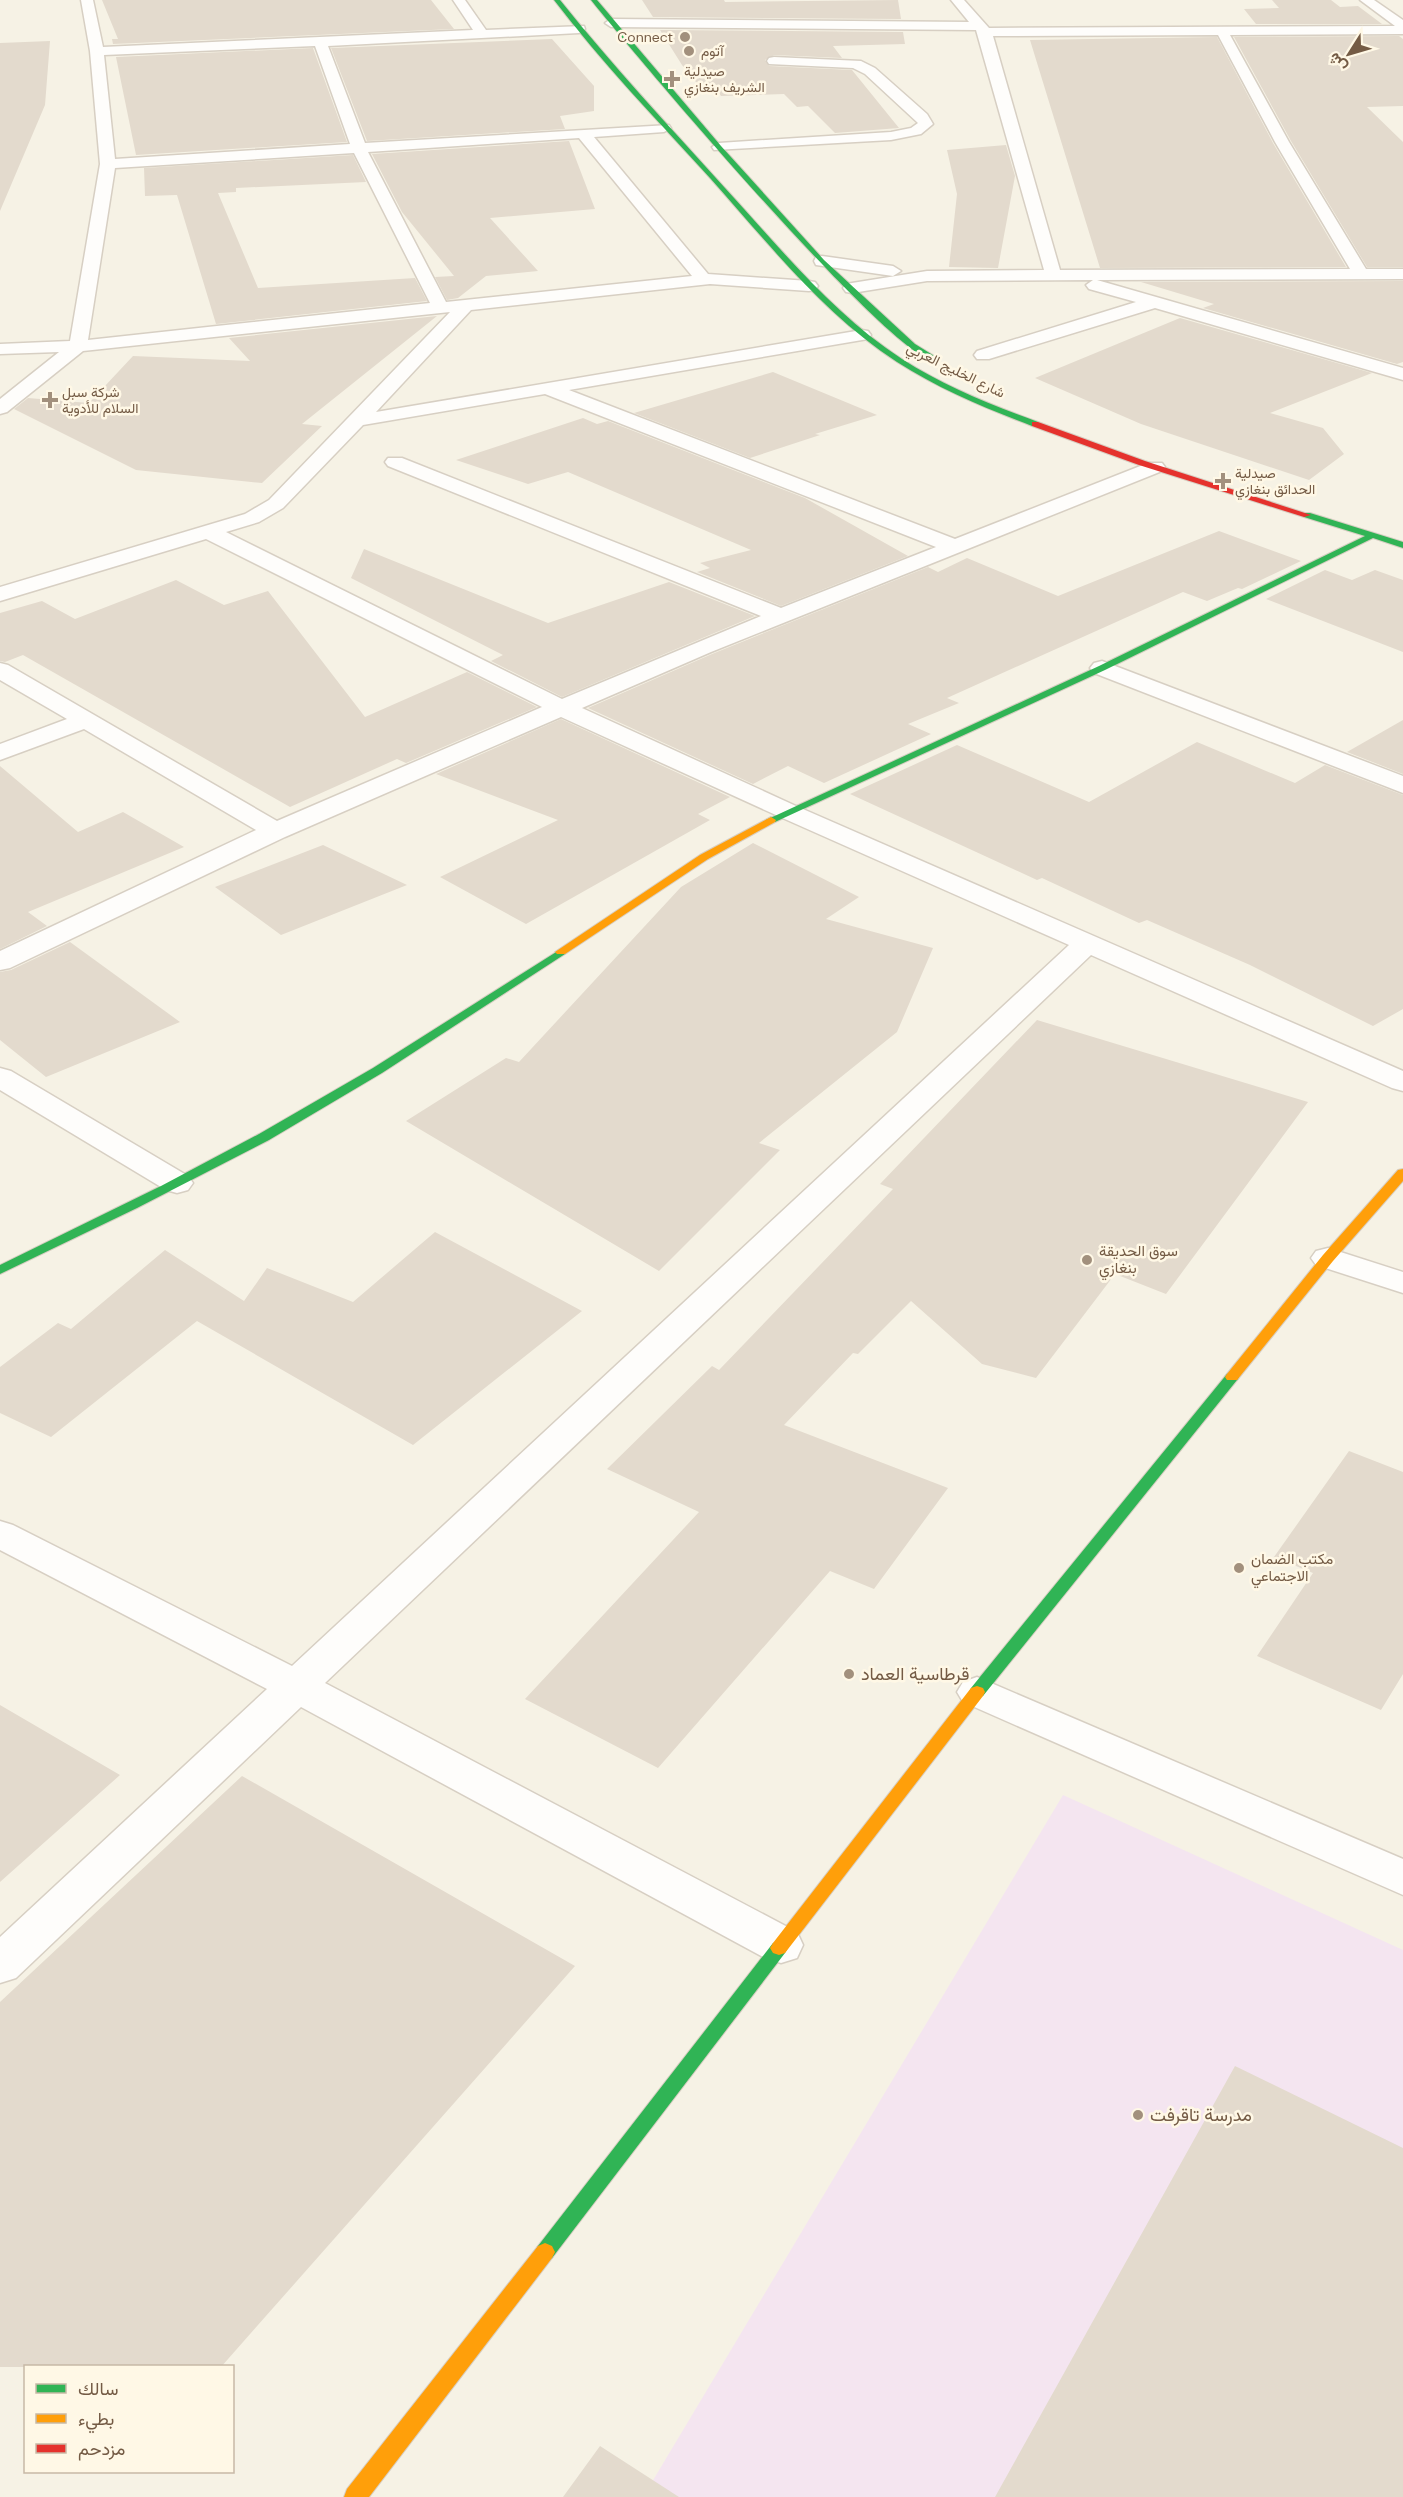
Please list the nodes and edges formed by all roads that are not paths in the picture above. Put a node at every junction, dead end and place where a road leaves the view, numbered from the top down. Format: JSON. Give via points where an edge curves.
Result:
{"nodes":[{"id":1,"x":87,"y":0,"type":"edge"},
{"id":2,"x":459,"y":0,"type":"edge"},
{"id":3,"x":557,"y":0,"type":"edge"},
{"id":4,"x":594,"y":0,"type":"edge"},
{"id":5,"x":957,"y":0,"type":"edge"},
{"id":6,"x":1366,"y":0,"type":"edge"},
{"id":7,"x":635,"y":8,"type":"dead end"},
{"id":8,"x":611,"y":22,"type":"junction"},
{"id":9,"x":642,"y":23,"type":"junction"},
{"id":10,"x":1403,"y":28,"type":"edge"},
{"id":11,"x":579,"y":29,"type":"junction"},
{"id":12,"x":983,"y":29,"type":"junction"},
{"id":13,"x":1222,"y":31,"type":"junction"},
{"id":14,"x":482,"y":34,"type":"junction"},
{"id":15,"x":320,"y":42,"type":"junction"},
{"id":16,"x":97,"y":51,"type":"junction"},
{"id":17,"x":774,"y":61,"type":"dead end"},
{"id":18,"x":664,"y":128,"type":"junction"},
{"id":19,"x":584,"y":134,"type":"junction"},
{"id":20,"x":719,"y":147,"type":"junction"},
{"id":21,"x":359,"y":148,"type":"junction"},
{"id":22,"x":108,"y":164,"type":"junction"},
{"id":23,"x":784,"y":259,"type":"junction"},
{"id":24,"x":822,"y":261,"type":"junction"},
{"id":25,"x":1053,"y":274,"type":"junction"},
{"id":26,"x":1332,"y":274,"type":"junction"},
{"id":27,"x":1361,"y":274,"type":"junction"},
{"id":28,"x":1403,"y":274,"type":"edge"},
{"id":29,"x":927,"y":276,"type":"junction"},
{"id":30,"x":707,"y":279,"type":"junction"},
{"id":31,"x":809,"y":286,"type":"junction"},
{"id":32,"x":852,"y":288,"type":"junction"},
{"id":33,"x":1396,"y":291,"type":"dead end"},
{"id":34,"x":1155,"y":302,"type":"junction"},
{"id":35,"x":465,"y":306,"type":"junction"},
{"id":36,"x":441,"y":308,"type":"junction"},
{"id":37,"x":862,"y":335,"type":"junction"},
{"id":38,"x":78,"y":346,"type":"junction"},
{"id":39,"x":0,"y":349,"type":"edge"},
{"id":40,"x":983,"y":355,"type":"dead end"},
{"id":41,"x":946,"y":366,"type":"dead end"},
{"id":42,"x":1403,"y":374,"type":"edge"},
{"id":43,"x":550,"y":389,"type":"junction"},
{"id":44,"x":0,"y":408,"type":"edge"},
{"id":45,"x":360,"y":420,"type":"junction"},
{"id":46,"x":395,"y":462,"type":"dead end"},
{"id":47,"x":1155,"y":467,"type":"junction"},
{"id":48,"x":209,"y":532,"type":"junction"},
{"id":49,"x":1373,"y":535,"type":"junction"},
{"id":50,"x":1403,"y":545,"type":"edge"},
{"id":51,"x":954,"y":546,"type":"junction"},
{"id":52,"x":0,"y":594,"type":"edge"},
{"id":53,"x":779,"y":615,"type":"junction"},
{"id":54,"x":1102,"y":669,"type":"junction"},
{"id":55,"x":0,"y":670,"type":"edge"},
{"id":56,"x":562,"y":708,"type":"junction"},
{"id":57,"x":87,"y":720,"type":"junction"},
{"id":58,"x":0,"y":753,"type":"edge"},
{"id":59,"x":1403,"y":785,"type":"edge"},
{"id":60,"x":787,"y":811,"type":"junction"},
{"id":61,"x":276,"y":831,"type":"junction"},
{"id":62,"x":1086,"y":944,"type":"junction"},
{"id":63,"x":0,"y":962,"type":"edge"},
{"id":64,"x":0,"y":1077,"type":"edge"},
{"id":65,"x":1403,"y":1082,"type":"edge"},
{"id":66,"x":1403,"y":1173,"type":"edge"},
{"id":67,"x":177,"y":1183,"type":"junction"},
{"id":68,"x":1328,"y":1258,"type":"junction"},
{"id":69,"x":0,"y":1270,"type":"edge"},
{"id":70,"x":1403,"y":1283,"type":"edge"},
{"id":71,"x":0,"y":1534,"type":"edge"},
{"id":72,"x":298,"y":1687,"type":"junction"},
{"id":73,"x":977,"y":1692,"type":"junction"},
{"id":74,"x":1403,"y":1878,"type":"edge"},
{"id":75,"x":782,"y":1945,"type":"junction"},
{"id":76,"x":0,"y":1965,"type":"edge"},
{"id":77,"x":355,"y":2497,"type":"edge"}],
"edges":[{"from":1,"to":16,"type":"street"},
{"from":2,"to":14,"type":"street"},
{"from":3,"to":11,"type":"main road","name":"شارع الخليج العربي"},
{"from":4,"to":8,"type":"main road","name":"شارع الخليج العربي"},
{"from":5,"to":12,"type":"street"},
{"from":6,"to":10,"type":"street"},
{"from":7,"to":9,"type":"street"},
{"from":8,"to":9,"type":"street"},
{"from":8,"to":20,"type":"main road","name":"شارع الخليج العربي"},
{"from":9,"to":12,"type":"street"},
{"from":10,"to":13,"type":"street"},
{"from":11,"to":14,"type":"street"},
{"from":11,"to":18,"type":"main road","name":"شارع الخليج العربي"},
{"from":12,"to":13,"type":"street"},
{"from":12,"to":25,"type":"street"},
{"from":13,"to":27,"type":"street","via":[[1282,142]]},
{"from":14,"to":15,"type":"street"},
{"from":15,"to":16,"type":"street"},
{"from":15,"to":21,"type":"street"},
{"from":16,"to":22,"type":"street"},
{"from":17,"to":20,"type":"street","via":[[856,64],[870,71],[926,124],[891,136]]},
{"from":18,"to":19,"type":"street"},
{"from":18,"to":23,"type":"main road","name":"شارع الخليج العربي"},
{"from":19,"to":21,"type":"street"},
{"from":19,"to":30,"type":"street"},
{"from":20,"to":24,"type":"main road","name":"شارع الخليج العربي"},
{"from":21,"to":22,"type":"street"},
{"from":21,"to":36,"type":"street"},
{"from":22,"to":38,"type":"street"},
{"from":23,"to":30,"type":"street"},
{"from":23,"to":31,"type":"main road","name":"شارع الخليج العربي"},
{"from":24,"to":29,"type":"street"},
{"from":24,"to":32,"type":"main road","name":"شارع الخليج العربي"},
{"from":25,"to":26,"type":"street"},
{"from":25,"to":29,"type":"street"},
{"from":25,"to":34,"type":"street"},
{"from":26,"to":27,"type":"street"},
{"from":26,"to":33,"type":"street"},
{"from":27,"to":28,"type":"street"},
{"from":29,"to":32,"type":"street"},
{"from":30,"to":31,"type":"street"},
{"from":30,"to":35,"type":"street"},
{"from":31,"to":37,"type":"main road","name":"شارع الخليج العربي"},
{"from":32,"to":41,"type":"main road","name":"شارع الخليج العربي","via":[[912,346]]},
{"from":34,"to":40,"type":"street"},
{"from":34,"to":42,"type":"street"},
{"from":35,"to":36,"type":"street"},
{"from":35,"to":45,"type":"street"},
{"from":36,"to":38,"type":"street"},
{"from":37,"to":43,"type":"street"},
{"from":37,"to":47,"type":"main road","name":"شارع الخليج العربي","via":[[912,369],[956,391]]},
{"from":38,"to":39,"type":"street"},
{"from":38,"to":44,"type":"street"},
{"from":43,"to":45,"type":"street"},
{"from":43,"to":51,"type":"street"},
{"from":45,"to":48,"type":"street","via":[[276,504],[252,518]]},
{"from":46,"to":53,"type":"street"},
{"from":47,"to":49,"type":"main road","name":"شارع الخليج العربي"},
{"from":47,"to":51,"type":"street"},
{"from":48,"to":52,"type":"street"},
{"from":48,"to":56,"type":"street"},
{"from":49,"to":50,"type":"main road","name":"شارع الخليج العربي"},
{"from":49,"to":54,"type":"main road"},
{"from":51,"to":53,"type":"street"},
{"from":53,"to":56,"type":"street"},
{"from":54,"to":59,"type":"street"},
{"from":54,"to":60,"type":"main road"},
{"from":55,"to":57,"type":"street"},
{"from":56,"to":60,"type":"street"},
{"from":56,"to":61,"type":"street"},
{"from":57,"to":58,"type":"street"},
{"from":57,"to":61,"type":"street"},
{"from":60,"to":62,"type":"street"},
{"from":60,"to":67,"type":"main road","via":[[704,857],[418,1046]]},
{"from":61,"to":63,"type":"street"},
{"from":62,"to":65,"type":"street"},
{"from":62,"to":72,"type":"street"},
{"from":64,"to":67,"type":"street"},
{"from":66,"to":68,"type":"main road"},
{"from":67,"to":69,"type":"main road"},
{"from":68,"to":70,"type":"street"},
{"from":68,"to":73,"type":"main road"},
{"from":71,"to":72,"type":"street"},
{"from":72,"to":75,"type":"street"},
{"from":72,"to":76,"type":"street"},
{"from":73,"to":74,"type":"street"},
{"from":73,"to":75,"type":"main road"},
{"from":75,"to":77,"type":"main road"}]}
